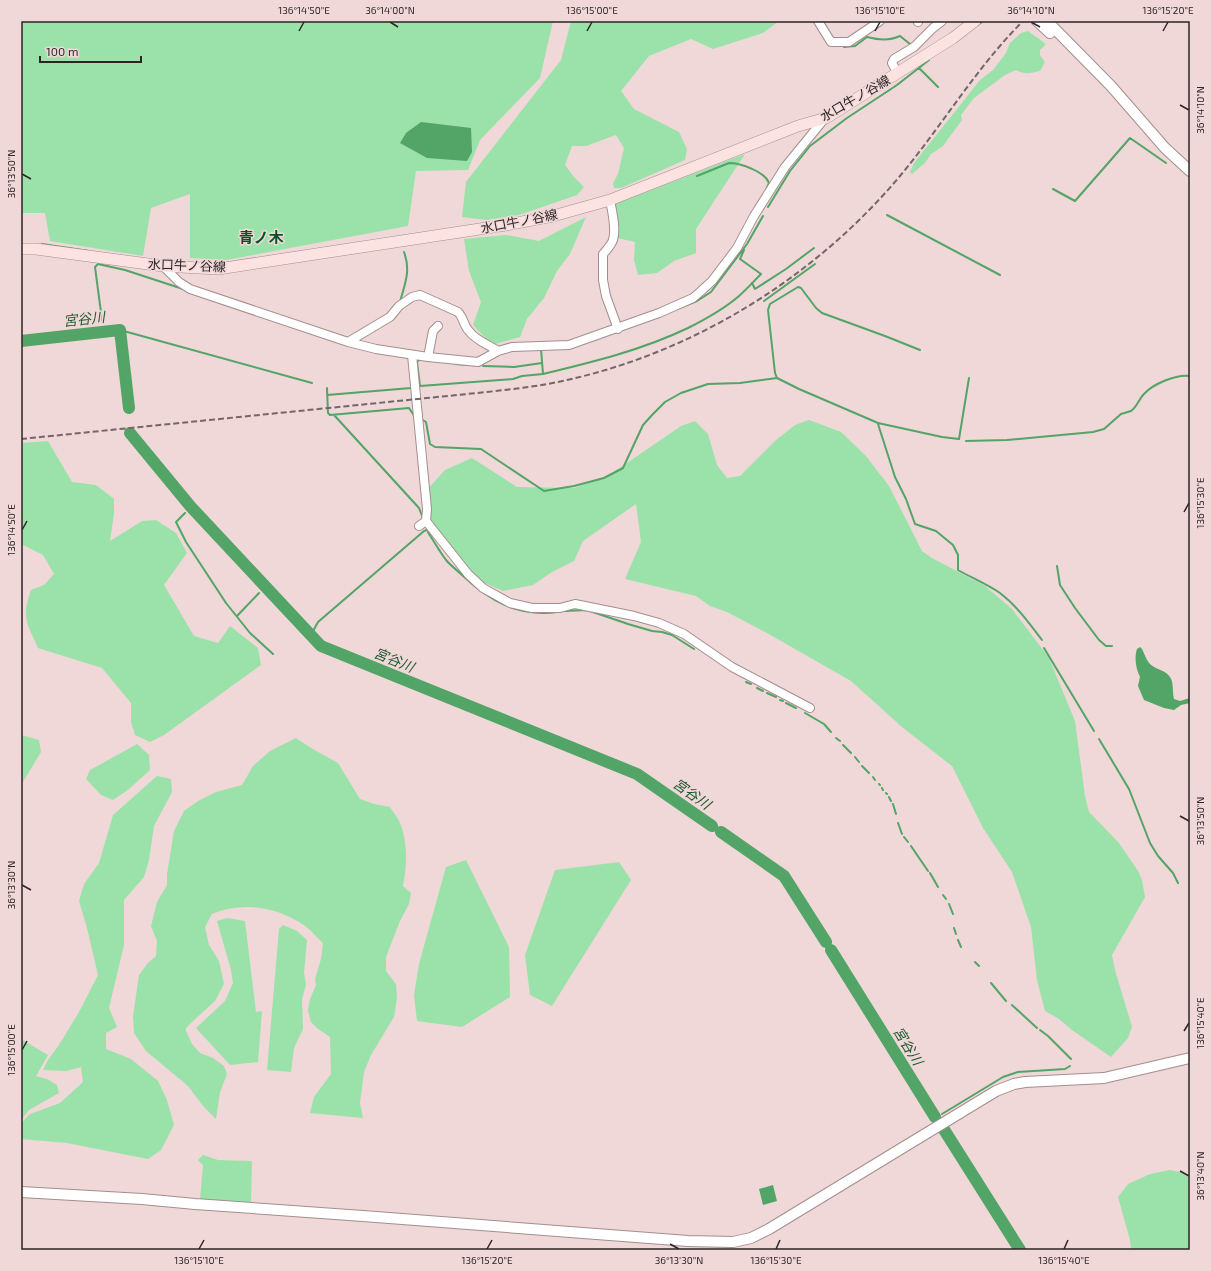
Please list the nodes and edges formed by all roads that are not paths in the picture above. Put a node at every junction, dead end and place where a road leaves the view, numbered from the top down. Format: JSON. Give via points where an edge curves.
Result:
{"nodes":[{"id":1,"x":818,"y":21,"type":"edge"},
{"id":2,"x":880,"y":21,"type":"edge"},
{"id":3,"x":942,"y":21,"type":"edge"},
{"id":4,"x":975,"y":21,"type":"edge"},
{"id":5,"x":1037,"y":21,"type":"edge"},
{"id":6,"x":1046,"y":21,"type":"edge"},
{"id":7,"x":898,"y":72,"type":"junction"},
{"id":8,"x":1111,"y":86,"type":"junction"},
{"id":9,"x":826,"y":118,"type":"junction"},
{"id":10,"x":1190,"y":171,"type":"edge"},
{"id":11,"x":610,"y":200,"type":"junction"},
{"id":12,"x":21,"y":249,"type":"edge"},
{"id":13,"x":163,"y":266,"type":"junction"},
{"id":14,"x":438,"y":326,"type":"dead end"},
{"id":15,"x":618,"y":329,"type":"junction"},
{"id":16,"x":348,"y":342,"type":"junction"},
{"id":17,"x":498,"y":351,"type":"junction"},
{"id":18,"x":412,"y":355,"type":"junction"},
{"id":19,"x":428,"y":357,"type":"junction"},
{"id":20,"x":810,"y":708,"type":"dead end"},
{"id":21,"x":1190,"y":1058,"type":"edge"},
{"id":22,"x":21,"y":1192,"type":"edge"}],
"edges":[{"from":1,"to":2,"type":"street","via":[[831,42],[849,42]]},
{"from":3,"to":7,"type":"street","via":[[914,47],[894,59],[892,63]]},
{"from":4,"to":7,"type":"main road","name":"水口牛ノ谷線","via":[[953,38]]},
{"from":5,"to":8,"type":"street"},
{"from":6,"to":8,"type":"street"},
{"from":7,"to":9,"type":"main road","name":"水口牛ノ谷線"},
{"from":8,"to":10,"type":"street","via":[[1165,148]]},
{"from":9,"to":11,"type":"main road","name":"水口牛ノ谷線","via":[[798,126]]},
{"from":9,"to":15,"type":"street","via":[[785,168],[754,216],[738,248],[712,281],[693,298]]},
{"from":11,"to":13,"type":"main road","name":"水口牛ノ谷線","via":[[553,216],[506,225],[218,269]]},
{"from":11,"to":15,"type":"street","via":[[614,238],[603,254],[603,280]]},
{"from":12,"to":13,"type":"main road","name":"水口牛ノ谷線"},
{"from":13,"to":16,"type":"street","via":[[190,289]]},
{"from":14,"to":19,"type":"street","via":[[433,331]]},
{"from":15,"to":17,"type":"street","via":[[569,345],[512,347]]},
{"from":16,"to":17,"type":"street","via":[[390,317],[399,306],[412,297],[420,295],[458,312],[469,332]]},
{"from":16,"to":18,"type":"street"},
{"from":17,"to":19,"type":"street","via":[[478,362]]},
{"from":18,"to":19,"type":"street"},
{"from":18,"to":20,"type":"street","via":[[427,508],[422,524],[483,588],[510,603],[532,608],[560,608],[575,604],[659,623],[684,634],[732,667]]},
{"from":21,"to":22,"type":"street","via":[[1104,1078],[1026,1082],[996,1091],[769,1229],[751,1238],[733,1242],[688,1241]]}]}
